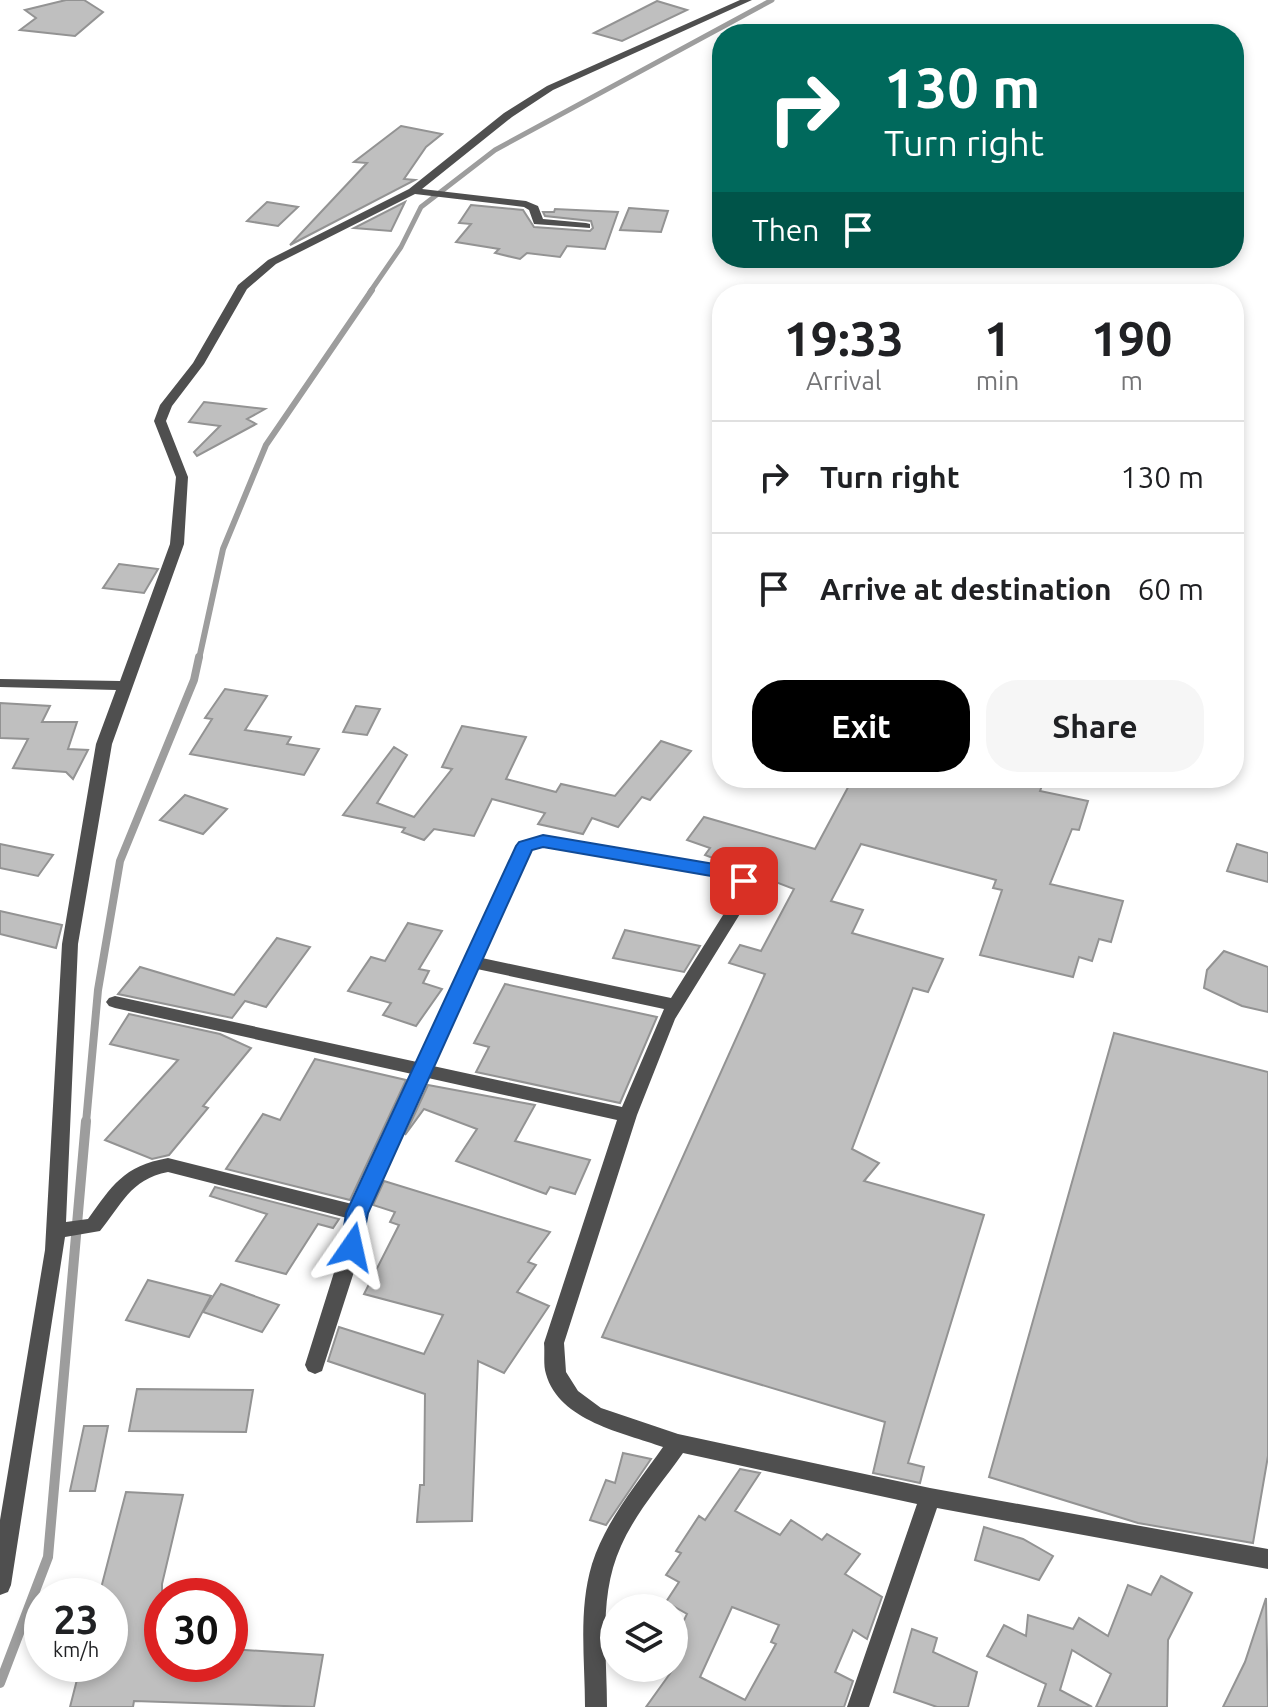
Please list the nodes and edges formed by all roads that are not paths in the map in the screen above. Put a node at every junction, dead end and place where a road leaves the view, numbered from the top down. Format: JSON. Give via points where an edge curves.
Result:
{"nodes":[{"id":1,"x":747,"y":0,"type":"edge"},
{"id":2,"x":417,"y":192,"type":"junction"},
{"id":3,"x":586,"y":226,"type":"dead end"},
{"id":4,"x":0,"y":683,"type":"edge"},
{"id":5,"x":125,"y":686,"type":"junction"},
{"id":6,"x":471,"y":962,"type":"junction"},
{"id":7,"x":115,"y":1002,"type":"dead end"},
{"id":8,"x":675,"y":1005,"type":"junction"},
{"id":9,"x":421,"y":1070,"type":"junction"},
{"id":10,"x":628,"y":1115,"type":"junction"},
{"id":11,"x":357,"y":1213,"type":"junction"},
{"id":12,"x":56,"y":1231,"type":"junction"},
{"id":13,"x":315,"y":1365,"type":"dead end"},
{"id":14,"x":678,"y":1443,"type":"junction"},
{"id":15,"x":930,"y":1497,"type":"junction"},
{"id":16,"x":1268,"y":1559,"type":"edge"},
{"id":17,"x":0,"y":1585,"type":"edge"},
{"id":18,"x":596,"y":1707,"type":"edge"},
{"id":19,"x":858,"y":1707,"type":"edge"}],
"edges":[{"from":1,"to":2,"type":"street","via":[[550,88],[508,115]]},
{"from":2,"to":3,"type":"street","via":[[526,204],[534,208],[538,222]]},
{"from":2,"to":5,"type":"street","via":[[286,253],[242,287],[198,364],[166,405],[160,421],[182,477],[177,544]]},
{"from":4,"to":5,"type":"street"},
{"from":5,"to":12,"type":"street","via":[[104,744],[70,944]]},
{"from":6,"to":8,"type":"street"},
{"from":6,"to":8,"type":"street","via":[[519,855],[533,842],[734,875],[748,888],[743,901]]},
{"from":6,"to":9,"type":"street"},
{"from":7,"to":9,"type":"street"},
{"from":8,"to":10,"type":"street"},
{"from":9,"to":10,"type":"street"},
{"from":9,"to":11,"type":"street"},
{"from":10,"to":14,"type":"street","via":[[554,1343],[556,1374],[571,1397],[594,1414]]},
{"from":11,"to":12,"type":"street","via":[[168,1165],[135,1179],[87,1228]]},
{"from":11,"to":13,"type":"street","via":[[352,1247]]},
{"from":12,"to":17,"type":"street"},
{"from":14,"to":15,"type":"street"},
{"from":14,"to":18,"type":"street","via":[[612,1542],[602,1566]]},
{"from":15,"to":16,"type":"street"},
{"from":15,"to":19,"type":"street"}]}
